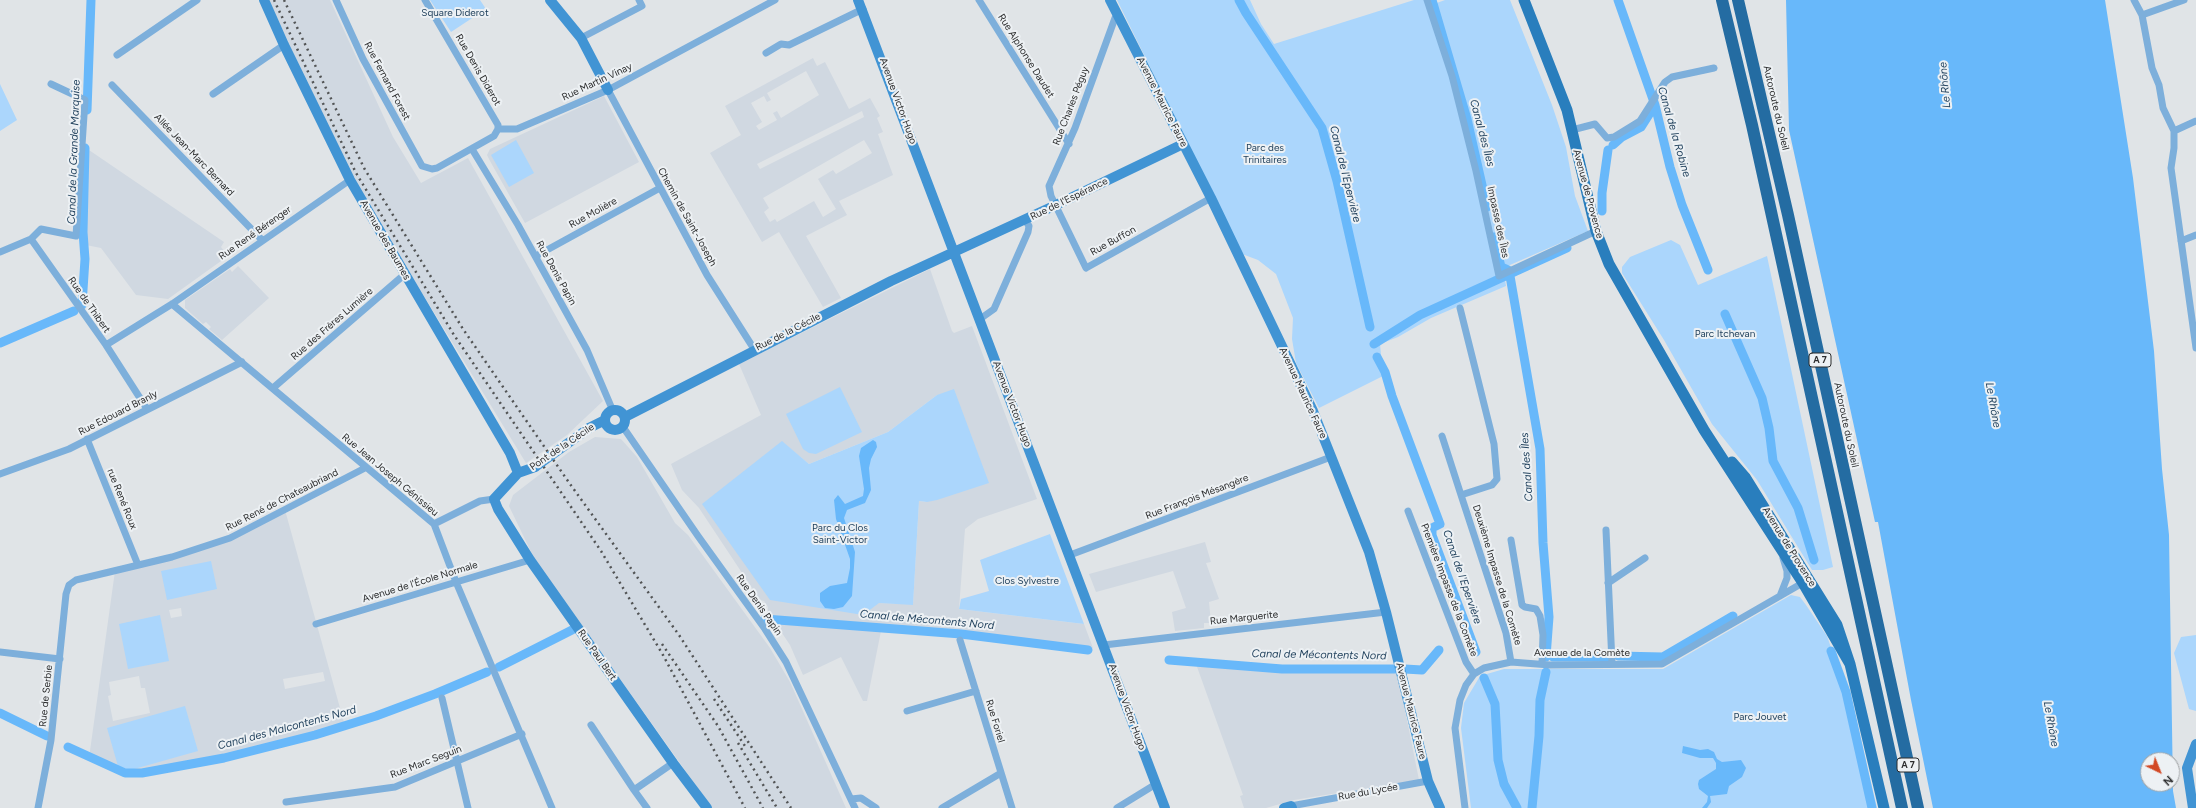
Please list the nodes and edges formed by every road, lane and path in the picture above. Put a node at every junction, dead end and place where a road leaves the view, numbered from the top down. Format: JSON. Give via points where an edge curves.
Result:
{"nodes":[{"id":1,"x":197,"y":0,"type":"edge"},
{"id":2,"x":264,"y":0,"type":"edge"},
{"id":3,"x":336,"y":0,"type":"edge"},
{"id":4,"x":425,"y":0,"type":"edge"},
{"id":5,"x":550,"y":0,"type":"edge"},
{"id":6,"x":775,"y":0,"type":"edge"},
{"id":7,"x":979,"y":0,"type":"edge"},
{"id":8,"x":1110,"y":0,"type":"edge"},
{"id":9,"x":1427,"y":0,"type":"edge"},
{"id":10,"x":1524,"y":0,"type":"edge"},
{"id":11,"x":1722,"y":0,"type":"edge"},
{"id":12,"x":1738,"y":0,"type":"edge"},
{"id":13,"x":2134,"y":0,"type":"edge"},
{"id":14,"x":2184,"y":0,"type":"edge"},
{"id":15,"x":641,"y":3,"type":"edge"},
{"id":16,"x":861,"y":5,"type":"edge"},
{"id":17,"x":1118,"y":15,"type":"junction"},
{"id":18,"x":2142,"y":15,"type":"junction"},
{"id":19,"x":581,"y":38,"type":"junction"},
{"id":20,"x":284,"y":45,"type":"junction"},
{"id":21,"x":766,"y":53,"type":"dead end"},
{"id":22,"x":118,"y":56,"type":"dead end"},
{"id":23,"x":1714,"y":68,"type":"dead end"},
{"id":24,"x":51,"y":84,"type":"dead end"},
{"id":25,"x":112,"y":84,"type":"dead end"},
{"id":26,"x":608,"y":90,"type":"junction"},
{"id":27,"x":213,"y":94,"type":"dead end"},
{"id":28,"x":2196,"y":121,"type":"edge"},
{"id":29,"x":498,"y":129,"type":"junction"},
{"id":30,"x":1572,"y":130,"type":"junction"},
{"id":31,"x":2174,"y":131,"type":"junction"},
{"id":32,"x":1069,"y":144,"type":"junction"},
{"id":33,"x":1183,"y":144,"type":"junction"},
{"id":34,"x":472,"y":149,"type":"junction"},
{"id":35,"x":350,"y":180,"type":"junction"},
{"id":36,"x":660,"y":188,"type":"junction"},
{"id":37,"x":1211,"y":198,"type":"junction"},
{"id":38,"x":1056,"y":205,"type":"junction"},
{"id":39,"x":1026,"y":220,"type":"junction"},
{"id":40,"x":1596,"y":231,"type":"junction"},
{"id":41,"x":2196,"y":235,"type":"edge"},
{"id":42,"x":31,"y":239,"type":"junction"},
{"id":43,"x":262,"y":240,"type":"junction"},
{"id":44,"x":2181,"y":241,"type":"junction"},
{"id":45,"x":0,"y":252,"type":"edge"},
{"id":46,"x":954,"y":252,"type":"junction"},
{"id":47,"x":536,"y":256,"type":"junction"},
{"id":48,"x":405,"y":274,"type":"junction"},
{"id":49,"x":172,"y":304,"type":"junction"},
{"id":50,"x":1460,"y":308,"type":"dead end"},
{"id":51,"x":980,"y":319,"type":"junction"},
{"id":52,"x":106,"y":345,"type":"junction"},
{"id":53,"x":2196,"y":348,"type":"edge"},
{"id":54,"x":754,"y":349,"type":"junction"},
{"id":55,"x":242,"y":362,"type":"junction"},
{"id":56,"x":273,"y":388,"type":"junction"},
{"id":57,"x":147,"y":409,"type":"junction"},
{"id":58,"x":612,"y":411,"type":"junction"},
{"id":59,"x":605,"y":420,"type":"junction"},
{"id":60,"x":624,"y":422,"type":"junction"},
{"id":61,"x":1442,"y":436,"type":"dead end"},
{"id":62,"x":87,"y":439,"type":"junction"},
{"id":63,"x":1710,"y":440,"type":"junction"},
{"id":64,"x":1331,"y":457,"type":"junction"},
{"id":65,"x":366,"y":468,"type":"junction"},
{"id":66,"x":518,"y":473,"type":"junction"},
{"id":67,"x":0,"y":474,"type":"edge"},
{"id":68,"x":1461,"y":494,"type":"junction"},
{"id":69,"x":494,"y":499,"type":"junction"},
{"id":70,"x":1408,"y":511,"type":"dead end"},
{"id":71,"x":434,"y":524,"type":"junction"},
{"id":72,"x":1606,"y":530,"type":"dead end"},
{"id":73,"x":1510,"y":540,"type":"dead end"},
{"id":74,"x":1776,"y":541,"type":"junction"},
{"id":75,"x":1070,"y":555,"type":"junction"},
{"id":76,"x":1645,"y":558,"type":"dead end"},
{"id":77,"x":530,"y":560,"type":"junction"},
{"id":78,"x":138,"y":566,"type":"junction"},
{"id":79,"x":1806,"y":581,"type":"junction"},
{"id":80,"x":456,"y":582,"type":"junction"},
{"id":81,"x":1608,"y":583,"type":"junction"},
{"id":82,"x":68,"y":585,"type":"joint"},
{"id":83,"x":1780,"y":596,"type":"junction"},
{"id":84,"x":1386,"y":612,"type":"junction"},
{"id":85,"x":316,"y":624,"type":"dead end"},
{"id":86,"x":960,"y":640,"type":"dead end"},
{"id":87,"x":1104,"y":645,"type":"junction"},
{"id":88,"x":0,"y":652,"type":"edge"},
{"id":89,"x":60,"y":659,"type":"junction"},
{"id":90,"x":1511,"y":662,"type":"junction"},
{"id":91,"x":1612,"y":663,"type":"junction"},
{"id":92,"x":1542,"y":664,"type":"junction"},
{"id":93,"x":1474,"y":674,"type":"junction"},
{"id":94,"x":976,"y":691,"type":"junction"},
{"id":95,"x":442,"y":698,"type":"dead end"},
{"id":96,"x":907,"y":711,"type":"dead end"},
{"id":97,"x":591,"y":725,"type":"dead end"},
{"id":98,"x":522,"y":734,"type":"junction"},
{"id":99,"x":2196,"y":744,"type":"edge"},
{"id":100,"x":457,"y":761,"type":"junction"},
{"id":101,"x":673,"y":763,"type":"junction"},
{"id":102,"x":1000,"y":773,"type":"junction"},
{"id":103,"x":1428,"y":782,"type":"junction"},
{"id":104,"x":1156,"y":784,"type":"junction"},
{"id":105,"x":634,"y":790,"type":"junction"},
{"id":106,"x":851,"y":798,"type":"junction"},
{"id":107,"x":286,"y":802,"type":"dead end"},
{"id":108,"x":1289,"y":807,"type":"edge"},
{"id":109,"x":38,"y":808,"type":"edge"},
{"id":110,"x":468,"y":808,"type":"edge"},
{"id":111,"x":552,"y":808,"type":"edge"},
{"id":112,"x":647,"y":808,"type":"edge"},
{"id":113,"x":707,"y":808,"type":"edge"},
{"id":114,"x":855,"y":808,"type":"edge"},
{"id":115,"x":876,"y":808,"type":"edge"},
{"id":116,"x":942,"y":808,"type":"edge"},
{"id":117,"x":1012,"y":808,"type":"edge"},
{"id":118,"x":1117,"y":808,"type":"edge"},
{"id":119,"x":1165,"y":808,"type":"edge"},
{"id":120,"x":1440,"y":808,"type":"edge"},
{"id":121,"x":1465,"y":808,"type":"edge"},
{"id":122,"x":1884,"y":808,"type":"edge"},
{"id":123,"x":1902,"y":808,"type":"edge"},
{"id":124,"x":1918,"y":808,"type":"edge"},
{"id":125,"x":2193,"y":808,"type":"edge"}],
"edges":[{"from":1,"to":22,"type":"street"},
{"from":2,"to":20,"type":"street","name":"Avenue des Baumes"},
{"from":3,"to":34,"type":"street","name":"Rue Fernand Forest","via":[[363,59],[419,162],[426,168],[437,168]]},
{"from":4,"to":29,"type":"street","name":"Rue Denis Diderot"},
{"from":5,"to":19,"type":"street"},
{"from":6,"to":26,"type":"street","name":"Rue Martin Vinay"},
{"from":7,"to":32,"type":"street","name":"Rue Alphonse Daudet"},
{"from":8,"to":17,"type":"street","name":"Avenue Maurice Faure"},
{"from":9,"to":40,"type":"street","name":"Impasse des Îles","via":[[1452,76],[1499,276]]},
{"from":10,"to":30,"type":"main road","name":"Avenue de Provence","via":[[1562,97]]},
{"from":11,"to":123,"type":"highway","number":"A 7","via":[[1752,125]]},
{"from":12,"to":124,"type":"highway","name":"Autoroute du Soleil","number":"A 7","via":[[1790,223]]},
{"from":13,"to":18,"type":"street"},
{"from":14,"to":18,"type":"street"},
{"from":15,"to":19,"type":"street"},
{"from":16,"to":21,"type":"street","via":[[789,45],[782,44]]},
{"from":16,"to":46,"type":"street","name":"Avenue Victor Hugo"},
{"from":17,"to":32,"type":"street","name":"Rue Charles Péguy","via":[[1114,18]]},
{"from":17,"to":33,"type":"street","name":"Avenue Maurice Faure"},
{"from":18,"to":31,"type":"street","via":[[2163,108]]},
{"from":19,"to":26,"type":"street"},
{"from":20,"to":27,"type":"street"},
{"from":20,"to":35,"type":"street","name":"Avenue des Baumes"},
{"from":23,"to":30,"type":"street","via":[[1672,77],[1665,82],[1640,121],[1614,137],[1606,138],[1595,124]]},
{"from":24,"to":42,"type":"street","via":[[85,100],[76,236],[41,229]]},
{"from":25,"to":43,"type":"street","name":"Allée Jean-Marc Bernard"},
{"from":26,"to":29,"type":"street","name":"Rue Martin Vinay","via":[[518,129]]},
{"from":26,"to":36,"type":"street","name":"Chemin de Saint-Joseph"},
{"from":28,"to":31,"type":"street"},
{"from":29,"to":34,"type":"street","via":[[494,136]]},
{"from":30,"to":40,"type":"main road","name":"Avenue de Provence"},
{"from":31,"to":44,"type":"street","via":[[2171,168]]},
{"from":32,"to":38,"type":"street","name":"Rue Charles Péguy","via":[[1049,186]]},
{"from":33,"to":37,"type":"street","name":"Avenue Maurice Faure"},
{"from":33,"to":38,"type":"street","name":"Rue de l'Espérance"},
{"from":34,"to":47,"type":"street","name":"Rue Denis Papin"},
{"from":35,"to":43,"type":"street","name":"Rue René Bérenger"},
{"from":35,"to":48,"type":"street","name":"Avenue des Baumes"},
{"from":36,"to":47,"type":"street","name":"Rue Molière"},
{"from":36,"to":54,"type":"street","name":"Chemin de Saint-Joseph","via":[[707,275]]},
{"from":37,"to":38,"type":"street","name":"Rue Buffon","via":[[1086,268]]},
{"from":37,"to":64,"type":"street","name":"Avenue Maurice Faure","via":[[1313,411]]},
{"from":38,"to":39,"type":"street","name":"Rue de l'Espérance"},
{"from":39,"to":46,"type":"street","name":"Rue de l'Espérance"},
{"from":39,"to":51,"type":"street","via":[[1028,232],[994,309]]},
{"from":40,"to":63,"type":"main road","name":"Avenue de Provence","via":[[1610,264]]},
{"from":41,"to":44,"type":"street"},
{"from":42,"to":45,"type":"street"},
{"from":42,"to":52,"type":"street","name":"Rue de Thibert"},
{"from":43,"to":49,"type":"street","name":"Rue René Bérenger"},
{"from":44,"to":53,"type":"street"},
{"from":46,"to":51,"type":"street","name":"Avenue Victor Hugo"},
{"from":46,"to":54,"type":"street","name":"Rue de la Cécile"},
{"from":47,"to":58,"type":"street","name":"Rue Denis Papin","via":[[587,350]]},
{"from":48,"to":56,"type":"street","name":"Rue des Frères Lumière"},
{"from":48,"to":66,"type":"street","name":"Avenue des Baumes","via":[[510,454]]},
{"from":49,"to":52,"type":"street","name":"Rue de Thibert"},
{"from":49,"to":55,"type":"street","name":"Rue Jean Joseph Génissieu"},
{"from":50,"to":68,"type":"street","name":"Deuxième Impasse de la Comète","via":[[1494,444],[1497,479],[1492,485]]},
{"from":51,"to":75,"type":"street","name":"Avenue Victor Hugo"},
{"from":52,"to":57,"type":"street"},
{"from":54,"to":60,"type":"street","name":"Rue de la Cécile"},
{"from":55,"to":56,"type":"street","name":"Rue Jean Joseph Génissieu"},
{"from":55,"to":57,"type":"street","name":"Rue Edouard Branly"},
{"from":56,"to":65,"type":"street","name":"Rue Jean Joseph Génissieu"},
{"from":57,"to":62,"type":"street","name":"Rue Edouard Branly"},
{"from":58,"to":59,"type":"street","via":[[607,414]]},
{"from":58,"to":60,"type":"street","via":[[620,411]]},
{"from":59,"to":60,"type":"street","via":[[608,428],[612,430],[616,430]]},
{"from":59,"to":66,"type":"street","name":"Pont de la Cécile","bridge":true,"via":[[589,428],[535,467]]},
{"from":60,"to":106,"type":"street","name":"Rue Denis Papin","via":[[702,542],[786,662]]},
{"from":61,"to":68,"type":"street","name":"Deuxième Impasse de la Comète"},
{"from":62,"to":67,"type":"street","name":"Rue Edouard Branly","via":[[69,449]]},
{"from":62,"to":78,"type":"street","name":"rue René Roux"},
{"from":63,"to":74,"type":"main road","name":"Avenue de Provence"},
{"from":63,"to":79,"type":"main road","name":"Avenue de Provence","via":[[1745,477]]},
{"from":64,"to":75,"type":"street","name":"Rue François Mésangère"},
{"from":64,"to":84,"type":"street","name":"Avenue Maurice Faure","via":[[1369,552]]},
{"from":65,"to":71,"type":"street","name":"Rue Jean Joseph Génissieu"},
{"from":65,"to":78,"type":"street","name":"Rue René de Chateaubriand","via":[[230,538]]},
{"from":66,"to":69,"type":"street"},
{"from":68,"to":90,"type":"street","name":"Deuxième Impasse de la Comète","via":[[1506,633]]},
{"from":69,"to":71,"type":"street","via":[[480,501]]},
{"from":69,"to":77,"type":"street","name":"Rue Paul Bert"},
{"from":70,"to":93,"type":"street","name":"Première Impasse de la Comète","via":[[1466,662]]},
{"from":71,"to":80,"type":"street","name":"Rue Jean Joseph Génissieu"},
{"from":72,"to":81,"type":"street"},
{"from":73,"to":92,"type":"street","via":[[1522,605],[1536,609],[1540,616],[1543,635]]},
{"from":74,"to":79,"type":"main road","name":"Avenue de Provence"},
{"from":74,"to":83,"type":"street","name":"Avenue de Provence","via":[[1787,571]]},
{"from":75,"to":87,"type":"street","name":"Avenue Victor Hugo"},
{"from":76,"to":81,"type":"street"},
{"from":77,"to":80,"type":"street","name":"Avenue de l'École Normale"},
{"from":77,"to":101,"type":"street","name":"Rue Paul Bert"},
{"from":78,"to":82,"type":"street","name":"Rue René de Chateaubriand","via":[[76,580]]},
{"from":79,"to":83,"type":"street","name":"Avenue de la Comète"},
{"from":79,"to":122,"type":"main road","name":"Avenue de Provence","via":[[1837,625],[1850,664]]},
{"from":80,"to":85,"type":"street","name":"Avenue de l'École Normale"},
{"from":80,"to":98,"type":"street","name":"Rue Jean Joseph Génissieu"},
{"from":81,"to":91,"type":"street"},
{"from":82,"to":89,"type":"street","name":"Rue de Serbie"},
{"from":83,"to":91,"type":"street","name":"Avenue de la Comète","via":[[1662,664]]},
{"from":84,"to":87,"type":"street","name":"Rue Marguerite"},
{"from":84,"to":103,"type":"street","name":"Avenue Maurice Faure"},
{"from":86,"to":94,"type":"street","name":"Rue Foriel"},
{"from":87,"to":104,"type":"street","name":"Avenue Victor Hugo"},
{"from":88,"to":89,"type":"street"},
{"from":89,"to":109,"type":"street","name":"Rue de Serbie","via":[[51,738]]},
{"from":90,"to":92,"type":"street","name":"Avenue de la Comète"},
{"from":90,"to":93,"type":"street","name":"Avenue de la Comète","via":[[1484,668]]},
{"from":91,"to":92,"type":"street","name":"Avenue de la Comète"},
{"from":93,"to":121,"type":"street","via":[[1460,700],[1455,728]]},
{"from":94,"to":96,"type":"street"},
{"from":94,"to":102,"type":"street","name":"Rue Foriel"},
{"from":95,"to":100,"type":"street"},
{"from":97,"to":105,"type":"street"},
{"from":98,"to":100,"type":"street","name":"Rue Marc Seguin"},
{"from":98,"to":111,"type":"street","name":"Rue Jean Joseph Génissieu"},
{"from":99,"to":125,"type":"street","via":[[2187,768]]},
{"from":100,"to":107,"type":"street","name":"Rue Marc Seguin","via":[[395,787]]},
{"from":100,"to":110,"type":"street"},
{"from":101,"to":105,"type":"street"},
{"from":101,"to":113,"type":"street","name":"Rue Paul Bert"},
{"from":102,"to":116,"type":"street"},
{"from":102,"to":117,"type":"street","name":"Rue Foriel"},
{"from":103,"to":108,"type":"street","name":"Rue du Lycée"},
{"from":103,"to":120,"type":"street","name":"Avenue Maurice Faure"},
{"from":104,"to":118,"type":"street"},
{"from":104,"to":119,"type":"street","name":"Avenue Victor Hugo"},
{"from":105,"to":112,"type":"street"},
{"from":106,"to":114,"type":"street","name":"Rue Denis Papin"},
{"from":106,"to":115,"type":"street","via":[[861,798]]}]}
